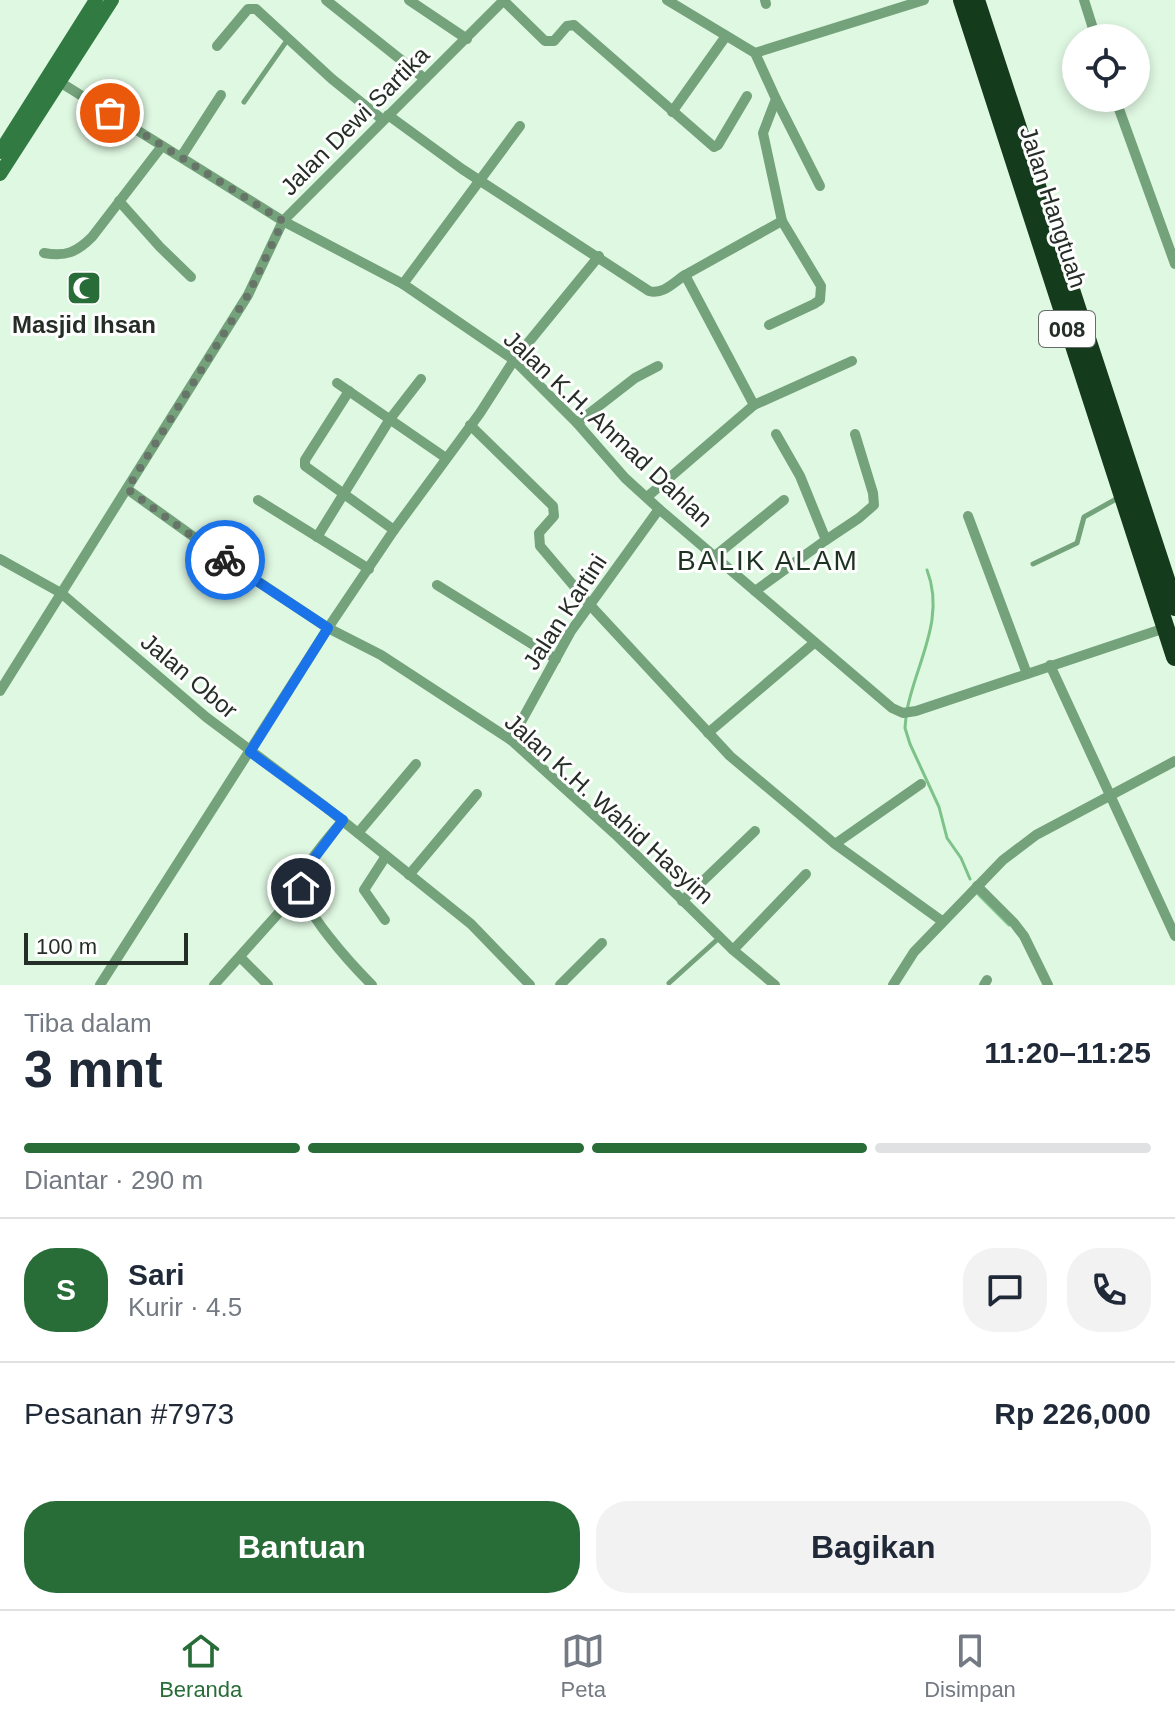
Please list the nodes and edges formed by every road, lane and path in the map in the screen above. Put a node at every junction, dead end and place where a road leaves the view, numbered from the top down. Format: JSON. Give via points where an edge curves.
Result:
{"nodes":[{"id":1,"x":96,"y":0,"type":"edge"},
{"id":2,"x":112,"y":0,"type":"edge"},
{"id":3,"x":326,"y":0,"type":"edge"},
{"id":4,"x":409,"y":0,"type":"edge"},
{"id":5,"x":503,"y":0,"type":"edge"},
{"id":6,"x":667,"y":0,"type":"edge"},
{"id":7,"x":924,"y":0,"type":"edge"},
{"id":8,"x":962,"y":0,"type":"edge"},
{"id":9,"x":976,"y":0,"type":"edge"},
{"id":10,"x":1084,"y":0,"type":"edge"},
{"id":11,"x":1092,"y":24,"type":"edge"},
{"id":12,"x":726,"y":36,"type":"junction"},
{"id":13,"x":289,"y":38,"type":"junction"},
{"id":14,"x":467,"y":39,"type":"junction"},
{"id":15,"x":217,"y":46,"type":"dead end"},
{"id":16,"x":755,"y":53,"type":"junction"},
{"id":17,"x":425,"y":79,"type":"junction"},
{"id":18,"x":58,"y":81,"type":"junction"},
{"id":19,"x":221,"y":95,"type":"dead end"},
{"id":20,"x":747,"y":96,"type":"dead end"},
{"id":21,"x":776,"y":99,"type":"junction"},
{"id":22,"x":244,"y":102,"type":"dead end"},
{"id":23,"x":672,"y":112,"type":"junction"},
{"id":24,"x":1120,"y":112,"type":"edge"},
{"id":25,"x":385,"y":117,"type":"junction"},
{"id":26,"x":520,"y":126,"type":"dead end"},
{"id":27,"x":162,"y":146,"type":"junction"},
{"id":28,"x":0,"y":152,"type":"edge"},
{"id":29,"x":181,"y":157,"type":"junction"},
{"id":30,"x":0,"y":174,"type":"edge"},
{"id":31,"x":478,"y":180,"type":"junction"},
{"id":32,"x":820,"y":186,"type":"dead end"},
{"id":33,"x":119,"y":201,"type":"junction"},
{"id":34,"x":283,"y":221,"type":"junction"},
{"id":35,"x":782,"y":221,"type":"junction"},
{"id":36,"x":44,"y":253,"type":"dead end"},
{"id":37,"x":599,"y":256,"type":"junction"},
{"id":38,"x":1175,"y":264,"type":"edge"},
{"id":39,"x":685,"y":275,"type":"junction"},
{"id":40,"x":191,"y":277,"type":"dead end"},
{"id":41,"x":403,"y":284,"type":"junction"},
{"id":42,"x":769,"y":325,"type":"dead end"},
{"id":43,"x":514,"y":360,"type":"junction"},
{"id":44,"x":852,"y":361,"type":"dead end"},
{"id":45,"x":658,"y":366,"type":"dead end"},
{"id":46,"x":421,"y":379,"type":"dead end"},
{"id":47,"x":337,"y":383,"type":"dead end"},
{"id":48,"x":349,"y":391,"type":"junction"},
{"id":49,"x":754,"y":405,"type":"junction"},
{"id":50,"x":390,"y":419,"type":"junction"},
{"id":51,"x":577,"y":423,"type":"junction"},
{"id":52,"x":470,"y":425,"type":"junction"},
{"id":53,"x":776,"y":434,"type":"dead end"},
{"id":54,"x":855,"y":434,"type":"dead end"},
{"id":55,"x":446,"y":458,"type":"junction"},
{"id":56,"x":127,"y":489,"type":"junction"},
{"id":57,"x":344,"y":495,"type":"junction"},
{"id":58,"x":1121,"y":496,"type":"junction"},
{"id":59,"x":647,"y":497,"type":"junction"},
{"id":60,"x":258,"y":500,"type":"dead end"},
{"id":61,"x":784,"y":500,"type":"dead end"},
{"id":62,"x":659,"y":509,"type":"junction"},
{"id":63,"x":968,"y":516,"type":"dead end"},
{"id":64,"x":1141,"y":529,"type":"junction"},
{"id":65,"x":394,"y":530,"type":"junction"},
{"id":66,"x":317,"y":537,"type":"junction"},
{"id":67,"x":826,"y":540,"type":"junction"},
{"id":68,"x":715,"y":556,"type":"junction"},
{"id":69,"x":0,"y":559,"type":"edge"},
{"id":70,"x":1033,"y":564,"type":"dead end"},
{"id":71,"x":369,"y":569,"type":"junction"},
{"id":72,"x":437,"y":585,"type":"dead end"},
{"id":73,"x":755,"y":591,"type":"junction"},
{"id":74,"x":61,"y":593,"type":"junction"},
{"id":75,"x":590,"y":605,"type":"junction"},
{"id":76,"x":1175,"y":607,"type":"edge"},
{"id":77,"x":328,"y":628,"type":"junction"},
{"id":78,"x":1165,"y":628,"type":"junction"},
{"id":79,"x":814,"y":643,"type":"junction"},
{"id":80,"x":1175,"y":657,"type":"edge"},
{"id":81,"x":556,"y":659,"type":"junction"},
{"id":82,"x":1050,"y":665,"type":"junction"},
{"id":83,"x":1027,"y":674,"type":"junction"},
{"id":84,"x":0,"y":691,"type":"edge"},
{"id":85,"x":708,"y":733,"type":"junction"},
{"id":86,"x":511,"y":740,"type":"junction"},
{"id":87,"x":250,"y":752,"type":"junction"},
{"id":88,"x":1175,"y":761,"type":"edge"},
{"id":89,"x":416,"y":764,"type":"dead end"},
{"id":90,"x":921,"y":784,"type":"dead end"},
{"id":91,"x":477,"y":794,"type":"dead end"},
{"id":92,"x":1112,"y":795,"type":"junction"},
{"id":93,"x":343,"y":820,"type":"junction"},
{"id":94,"x":755,"y":831,"type":"dead end"},
{"id":95,"x":358,"y":833,"type":"junction"},
{"id":96,"x":835,"y":844,"type":"junction"},
{"id":97,"x":386,"y":856,"type":"junction"},
{"id":98,"x":806,"y":874,"type":"dead end"},
{"id":99,"x":409,"y":875,"type":"junction"},
{"id":100,"x":977,"y":886,"type":"junction"},
{"id":101,"x":301,"y":888,"type":"junction"},
{"id":102,"x":682,"y":901,"type":"junction"},
{"id":103,"x":385,"y":920,"type":"dead end"},
{"id":104,"x":942,"y":921,"type":"junction"},
{"id":105,"x":1175,"y":936,"type":"edge"},
{"id":106,"x":720,"y":937,"type":"junction"},
{"id":107,"x":602,"y":943,"type":"dead end"},
{"id":108,"x":733,"y":950,"type":"junction"},
{"id":109,"x":240,"y":957,"type":"junction"},
{"id":110,"x":669,"y":983,"type":"dead end"},
{"id":111,"x":100,"y":985,"type":"edge"},
{"id":112,"x":214,"y":985,"type":"edge"},
{"id":113,"x":268,"y":985,"type":"edge"},
{"id":114,"x":372,"y":985,"type":"edge"},
{"id":115,"x":530,"y":985,"type":"edge"},
{"id":116,"x":560,"y":985,"type":"edge"},
{"id":117,"x":775,"y":985,"type":"edge"},
{"id":118,"x":893,"y":985,"type":"edge"},
{"id":119,"x":1048,"y":985,"type":"edge"}],
"edges":[{"from":1,"to":28,"type":"street"},
{"from":2,"to":18,"type":"street"},
{"from":3,"to":17,"type":"street"},
{"from":4,"to":14,"type":"street"},
{"from":5,"to":14,"type":"street","name":"Jalan Dewi Sartika"},
{"from":5,"to":23,"type":"street","via":[[545,41],[554,41],[574,25]]},
{"from":6,"to":12,"type":"street"},
{"from":7,"to":16,"type":"street"},
{"from":8,"to":58,"type":"highway","name":"Jalan Hangtuah","number":"008"},
{"from":9,"to":64,"type":"highway","name":"Jalan Hangtuah","number":"008"},
{"from":10,"to":11,"type":"street"},
{"from":12,"to":16,"type":"street"},
{"from":12,"to":23,"type":"street"},
{"from":13,"to":15,"type":"street","via":[[251,8]]},
{"from":13,"to":22,"type":"lane"},
{"from":13,"to":25,"type":"street","via":[[332,79]]},
{"from":14,"to":17,"type":"street","name":"Jalan Dewi Sartika"},
{"from":16,"to":21,"type":"street"},
{"from":17,"to":25,"type":"street","name":"Jalan Dewi Sartika"},
{"from":18,"to":27,"type":"street","name":"Jalan K.H. Ahmad Dahlan"},
{"from":18,"to":30,"type":"street"},
{"from":19,"to":29,"type":"street"},
{"from":20,"to":23,"type":"street","via":[[716,147]]},
{"from":21,"to":32,"type":"street"},
{"from":21,"to":35,"type":"street","via":[[763,133]]},
{"from":24,"to":38,"type":"street"},
{"from":25,"to":31,"type":"street"},
{"from":25,"to":34,"type":"street","name":"Jalan Dewi Sartika"},
{"from":26,"to":31,"type":"street"},
{"from":27,"to":29,"type":"street","name":"Jalan K.H. Ahmad Dahlan"},
{"from":27,"to":33,"type":"street"},
{"from":29,"to":34,"type":"street","name":"Jalan K.H. Ahmad Dahlan"},
{"from":31,"to":37,"type":"street"},
{"from":31,"to":41,"type":"street"},
{"from":33,"to":36,"type":"street","via":[[79,249]]},
{"from":33,"to":40,"type":"street"},
{"from":34,"to":41,"type":"street","name":"Jalan K.H. Ahmad Dahlan"},
{"from":34,"to":56,"type":"street","name":"Jalan Dewi Sartika","via":[[248,295]]},
{"from":35,"to":39,"type":"street"},
{"from":35,"to":42,"type":"street","via":[[822,292],[814,304]]},
{"from":37,"to":39,"type":"street","via":[[652,292]]},
{"from":37,"to":43,"type":"street"},
{"from":39,"to":49,"type":"street"},
{"from":41,"to":43,"type":"street","name":"Jalan K.H. Ahmad Dahlan"},
{"from":43,"to":51,"type":"street","name":"Jalan K.H. Ahmad Dahlan"},
{"from":43,"to":52,"type":"street"},
{"from":44,"to":49,"type":"street"},
{"from":45,"to":51,"type":"street"},
{"from":46,"to":50,"type":"street"},
{"from":47,"to":48,"type":"street"},
{"from":48,"to":50,"type":"street"},
{"from":48,"to":57,"type":"street","via":[[305,463],[307,470]]},
{"from":49,"to":59,"type":"street"},
{"from":50,"to":55,"type":"street"},
{"from":50,"to":57,"type":"street"},
{"from":51,"to":59,"type":"street","name":"Jalan K.H. Ahmad Dahlan"},
{"from":52,"to":55,"type":"street"},
{"from":52,"to":75,"type":"street","via":[[553,506],[554,516],[539,533],[540,546]]},
{"from":53,"to":67,"type":"street"},
{"from":54,"to":67,"type":"street","via":[[874,505]]},
{"from":55,"to":65,"type":"street"},
{"from":56,"to":74,"type":"street","name":"Jalan Dewi Sartika"},
{"from":56,"to":77,"type":"street","name":"Jalan K.H. Wahid Hasyim"},
{"from":57,"to":65,"type":"street"},
{"from":57,"to":66,"type":"street"},
{"from":58,"to":64,"type":"highway","name":"Jalan Hangtuah","number":"008"},
{"from":58,"to":70,"type":"lane","via":[[1086,515],[1077,543]]},
{"from":59,"to":62,"type":"street","name":"Jalan K.H. Ahmad Dahlan"},
{"from":60,"to":66,"type":"street"},
{"from":61,"to":68,"type":"street"},
{"from":62,"to":68,"type":"street","name":"Jalan K.H. Ahmad Dahlan"},
{"from":62,"to":75,"type":"street","name":"Jalan Kartini"},
{"from":63,"to":83,"type":"street"},
{"from":64,"to":76,"type":"highway","name":"Jalan Hangtuah","number":"008"},
{"from":64,"to":78,"type":"highway","name":"Jalan Hangtuah","number":"008"},
{"from":65,"to":71,"type":"street"},
{"from":66,"to":71,"type":"street"},
{"from":67,"to":73,"type":"street"},
{"from":68,"to":73,"type":"street","name":"Jalan K.H. Ahmad Dahlan"},
{"from":69,"to":74,"type":"street","name":"Jalan Obor"},
{"from":71,"to":77,"type":"street"},
{"from":72,"to":81,"type":"street"},
{"from":73,"to":79,"type":"street","name":"Jalan K.H. Ahmad Dahlan"},
{"from":74,"to":84,"type":"street","name":"Jalan Dewi Sartika"},
{"from":74,"to":87,"type":"street","name":"Jalan Obor"},
{"from":75,"to":81,"type":"street","name":"Jalan Kartini"},
{"from":75,"to":85,"type":"street"},
{"from":77,"to":86,"type":"street","name":"Jalan K.H. Wahid Hasyim","via":[[381,655]]},
{"from":77,"to":87,"type":"street"},
{"from":78,"to":80,"type":"highway","name":"Jalan Hangtuah","number":"008"},
{"from":78,"to":82,"type":"street"},
{"from":79,"to":83,"type":"street","name":"Jalan K.H. Ahmad Dahlan","via":[[903,713]]},
{"from":79,"to":85,"type":"street"},
{"from":81,"to":86,"type":"street","name":"Jalan Kartini"},
{"from":82,"to":83,"type":"street"},
{"from":82,"to":92,"type":"street"},
{"from":85,"to":96,"type":"street"},
{"from":86,"to":102,"type":"street","name":"Jalan K.H. Wahid Hasyim"},
{"from":87,"to":93,"type":"street","name":"Jalan Obor"},
{"from":87,"to":111,"type":"street"},
{"from":88,"to":92,"type":"street"},
{"from":89,"to":95,"type":"street"},
{"from":90,"to":96,"type":"street"},
{"from":91,"to":99,"type":"street"},
{"from":92,"to":100,"type":"street","via":[[1036,835]]},
{"from":92,"to":105,"type":"street"},
{"from":93,"to":95,"type":"street","name":"Jalan Obor"},
{"from":93,"to":101,"type":"street","via":[[303,873]]},
{"from":94,"to":102,"type":"street"},
{"from":95,"to":97,"type":"street","name":"Jalan Obor"},
{"from":96,"to":104,"type":"street"},
{"from":97,"to":99,"type":"street","name":"Jalan Obor"},
{"from":97,"to":103,"type":"street","via":[[364,890]]},
{"from":98,"to":108,"type":"street"},
{"from":99,"to":115,"type":"street","name":"Jalan Obor","via":[[471,924]]},
{"from":100,"to":104,"type":"street"},
{"from":100,"to":119,"type":"street","via":[[1024,936]]},
{"from":101,"to":109,"type":"street"},
{"from":101,"to":114,"type":"street","via":[[339,950]]},
{"from":102,"to":106,"type":"street","name":"Jalan K.H. Wahid Hasyim"},
{"from":104,"to":118,"type":"street"},
{"from":106,"to":108,"type":"street","name":"Jalan K.H. Wahid Hasyim"},
{"from":106,"to":110,"type":"lane"},
{"from":107,"to":116,"type":"street"},
{"from":108,"to":117,"type":"street","name":"Jalan K.H. Wahid Hasyim"},
{"from":109,"to":112,"type":"street"},
{"from":109,"to":113,"type":"street"}]}
